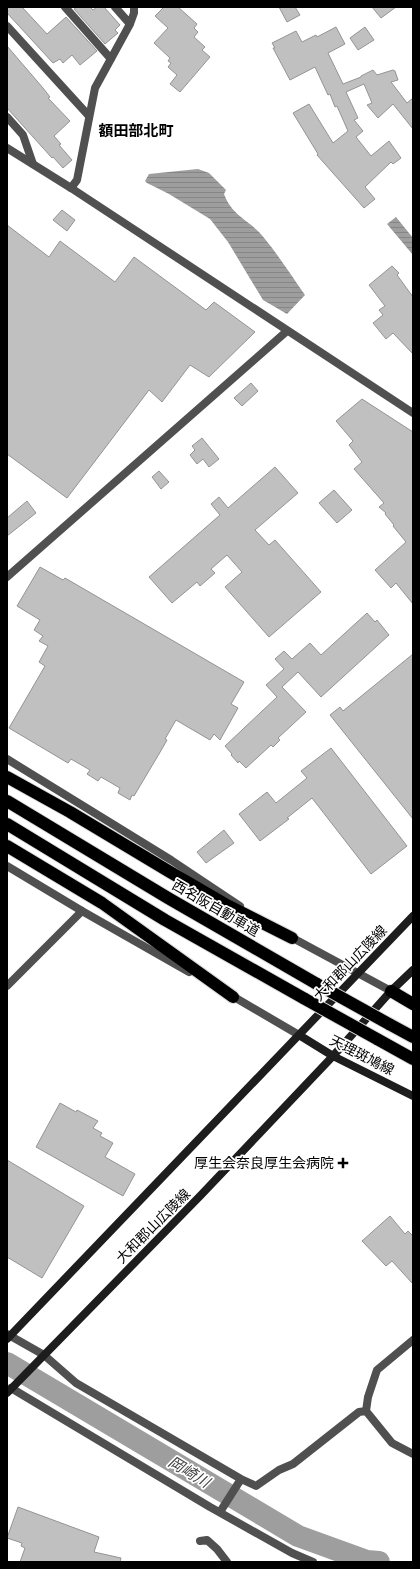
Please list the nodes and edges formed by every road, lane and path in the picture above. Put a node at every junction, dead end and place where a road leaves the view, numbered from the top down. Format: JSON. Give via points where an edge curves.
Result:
{"nodes":[{"id":1,"x":65,"y":7,"type":"edge"},
{"id":2,"x":114,"y":7,"type":"edge"},
{"id":3,"x":134,"y":7,"type":"edge"},
{"id":4,"x":130,"y":24,"type":"junction"},
{"id":5,"x":7,"y":26,"type":"edge"},
{"id":6,"x":111,"y":59,"type":"junction"},
{"id":7,"x":89,"y":116,"type":"junction"},
{"id":8,"x":7,"y":117,"type":"edge"},
{"id":9,"x":7,"y":148,"type":"edge"},
{"id":10,"x":32,"y":164,"type":"junction"},
{"id":11,"x":71,"y":188,"type":"junction"},
{"id":12,"x":288,"y":331,"type":"junction"},
{"id":13,"x":413,"y":413,"type":"edge"},
{"id":14,"x":7,"y":577,"type":"edge"},
{"id":15,"x":7,"y":759,"type":"edge"},
{"id":16,"x":7,"y":777,"type":"edge"},
{"id":17,"x":7,"y":802,"type":"edge"},
{"id":18,"x":7,"y":824,"type":"edge"},
{"id":19,"x":7,"y":846,"type":"edge"},
{"id":20,"x":7,"y":866,"type":"edge"},
{"id":21,"x":82,"y":911,"type":"junction"},
{"id":22,"x":413,"y":916,"type":"edge"},
{"id":23,"x":292,"y":938,"type":"junction"},
{"id":24,"x":413,"y":970,"type":"edge"},
{"id":25,"x":357,"y":973,"type":"junction"},
{"id":26,"x":7,"y":986,"type":"edge"},
{"id":27,"x":391,"y":991,"type":"junction"},
{"id":28,"x":234,"y":997,"type":"junction"},
{"id":29,"x":413,"y":1004,"type":"edge"},
{"id":30,"x":299,"y":1035,"type":"junction"},
{"id":31,"x":413,"y":1037,"type":"edge"},
{"id":32,"x":332,"y":1056,"type":"junction"},
{"id":33,"x":413,"y":1059,"type":"edge"},
{"id":34,"x":413,"y":1096,"type":"edge"},
{"id":35,"x":8,"y":1336,"type":"edge"},
{"id":36,"x":413,"y":1340,"type":"edge"},
{"id":37,"x":41,"y":1358,"type":"junction"},
{"id":38,"x":11,"y":1388,"type":"edge"},
{"id":39,"x":366,"y":1411,"type":"junction"},
{"id":40,"x":413,"y":1454,"type":"edge"},
{"id":41,"x":241,"y":1479,"type":"junction"},
{"id":42,"x":220,"y":1512,"type":"junction"},
{"id":43,"x":200,"y":1541,"type":"dead end"},
{"id":44,"x":227,"y":1562,"type":"edge"},
{"id":45,"x":313,"y":1562,"type":"edge"}],
"edges":[{"from":1,"to":6,"type":"street"},
{"from":2,"to":4,"type":"street"},
{"from":3,"to":4,"type":"street"},
{"from":4,"to":6,"type":"street"},
{"from":5,"to":7,"type":"street"},
{"from":6,"to":7,"type":"street","via":[[95,88]]},
{"from":7,"to":11,"type":"street","via":[[77,180]]},
{"from":8,"to":10,"type":"street","via":[[23,135]]},
{"from":9,"to":10,"type":"street"},
{"from":10,"to":11,"type":"street"},
{"from":11,"to":12,"type":"street"},
{"from":12,"to":13,"type":"street"},
{"from":12,"to":14,"type":"street"},
{"from":15,"to":23,"type":"street"},
{"from":16,"to":23,"type":"highway","via":[[219,901]]},
{"from":17,"to":31,"type":"highway","name":"西名阪自動車道","bridge":true,"via":[[316,984]]},
{"from":18,"to":33,"type":"highway","bridge":true,"via":[[165,920]]},
{"from":19,"to":28,"type":"highway","via":[[108,907]]},
{"from":20,"to":21,"type":"street"},
{"from":21,"to":26,"type":"street"},
{"from":21,"to":28,"type":"street"},
{"from":22,"to":25,"type":"main road","name":"大和郡山広陵線"},
{"from":23,"to":25,"type":"street"},
{"from":24,"to":27,"type":"main road","name":"大和郡山広陵線"},
{"from":25,"to":27,"type":"street"},
{"from":25,"to":30,"type":"main road","name":"大和郡山広陵線"},
{"from":27,"to":29,"type":"highway"},
{"from":27,"to":32,"type":"main road","name":"大和郡山広陵線"},
{"from":28,"to":30,"type":"street"},
{"from":30,"to":32,"type":"main road","name":"天理斑鳩線"},
{"from":30,"to":35,"type":"main road","name":"大和郡山広陵線"},
{"from":32,"to":34,"type":"main road","name":"天理斑鳩線"},
{"from":32,"to":37,"type":"main road","name":"大和郡山広陵線","via":[[201,1195]]},
{"from":35,"to":37,"type":"street"},
{"from":36,"to":39,"type":"street","via":[[377,1370]]},
{"from":37,"to":38,"type":"main road","name":"大和郡山広陵線"},
{"from":37,"to":41,"type":"street","via":[[76,1383]]},
{"from":38,"to":42,"type":"street"},
{"from":39,"to":40,"type":"street","via":[[392,1443]]},
{"from":39,"to":41,"type":"street","via":[[359,1412],[293,1464],[256,1486]]},
{"from":41,"to":42,"type":"street"},
{"from":42,"to":45,"type":"street","via":[[292,1553]]},
{"from":43,"to":44,"type":"street","via":[[207,1540]]}]}
